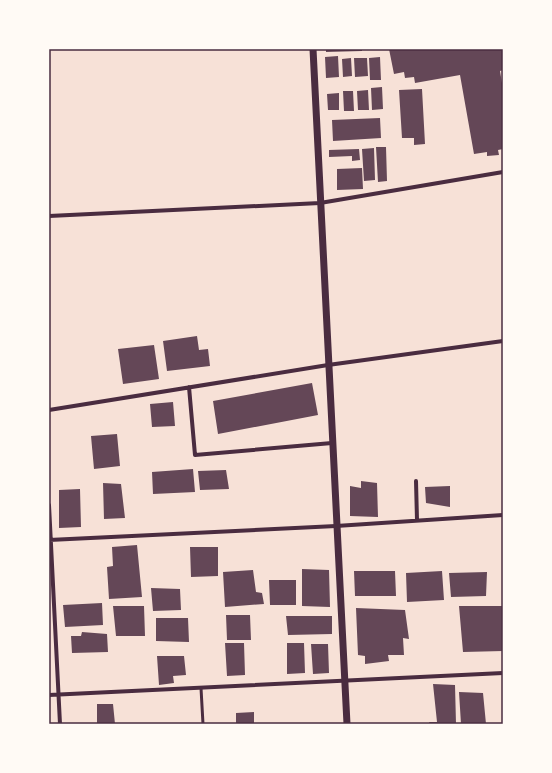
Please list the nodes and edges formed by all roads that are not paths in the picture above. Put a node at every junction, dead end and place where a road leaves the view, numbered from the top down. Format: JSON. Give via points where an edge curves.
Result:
{"nodes":[{"id":1,"x":313,"y":49,"type":"edge"},
{"id":2,"x":503,"y":172,"type":"edge"},
{"id":3,"x":320,"y":203,"type":"junction"},
{"id":4,"x":49,"y":216,"type":"edge"},
{"id":5,"x":503,"y":341,"type":"edge"},
{"id":6,"x":328,"y":365,"type":"junction"},
{"id":7,"x":189,"y":388,"type":"junction"},
{"id":8,"x":49,"y":410,"type":"edge"},
{"id":9,"x":332,"y":443,"type":"junction"},
{"id":10,"x":416,"y":481,"type":"dead end"},
{"id":11,"x":49,"y":505,"type":"edge"},
{"id":12,"x":503,"y":515,"type":"edge"},
{"id":13,"x":417,"y":520,"type":"junction"},
{"id":14,"x":336,"y":526,"type":"junction"},
{"id":15,"x":50,"y":540,"type":"edge"},
{"id":16,"x":503,"y":673,"type":"edge"},
{"id":17,"x":345,"y":680,"type":"junction"},
{"id":18,"x":201,"y":688,"type":"junction"},
{"id":19,"x":59,"y":694,"type":"junction"},
{"id":20,"x":49,"y":695,"type":"edge"},
{"id":21,"x":60,"y":724,"type":"edge"},
{"id":22,"x":203,"y":724,"type":"edge"},
{"id":23,"x":347,"y":724,"type":"edge"}],
"edges":[{"from":1,"to":3,"type":"street"},
{"from":2,"to":3,"type":"street"},
{"from":3,"to":4,"type":"street"},
{"from":3,"to":6,"type":"street"},
{"from":5,"to":6,"type":"street"},
{"from":6,"to":7,"type":"street"},
{"from":6,"to":9,"type":"street"},
{"from":7,"to":8,"type":"street"},
{"from":7,"to":9,"type":"street","via":[[195,455]]},
{"from":9,"to":14,"type":"street"},
{"from":10,"to":13,"type":"street"},
{"from":11,"to":15,"type":"street"},
{"from":12,"to":13,"type":"street"},
{"from":13,"to":14,"type":"street"},
{"from":14,"to":15,"type":"street"},
{"from":14,"to":17,"type":"street"},
{"from":15,"to":19,"type":"street"},
{"from":16,"to":17,"type":"street"},
{"from":17,"to":18,"type":"street"},
{"from":17,"to":23,"type":"street"},
{"from":18,"to":19,"type":"street"},
{"from":18,"to":22,"type":"lane"},
{"from":19,"to":20,"type":"street"},
{"from":19,"to":21,"type":"street"}]}
